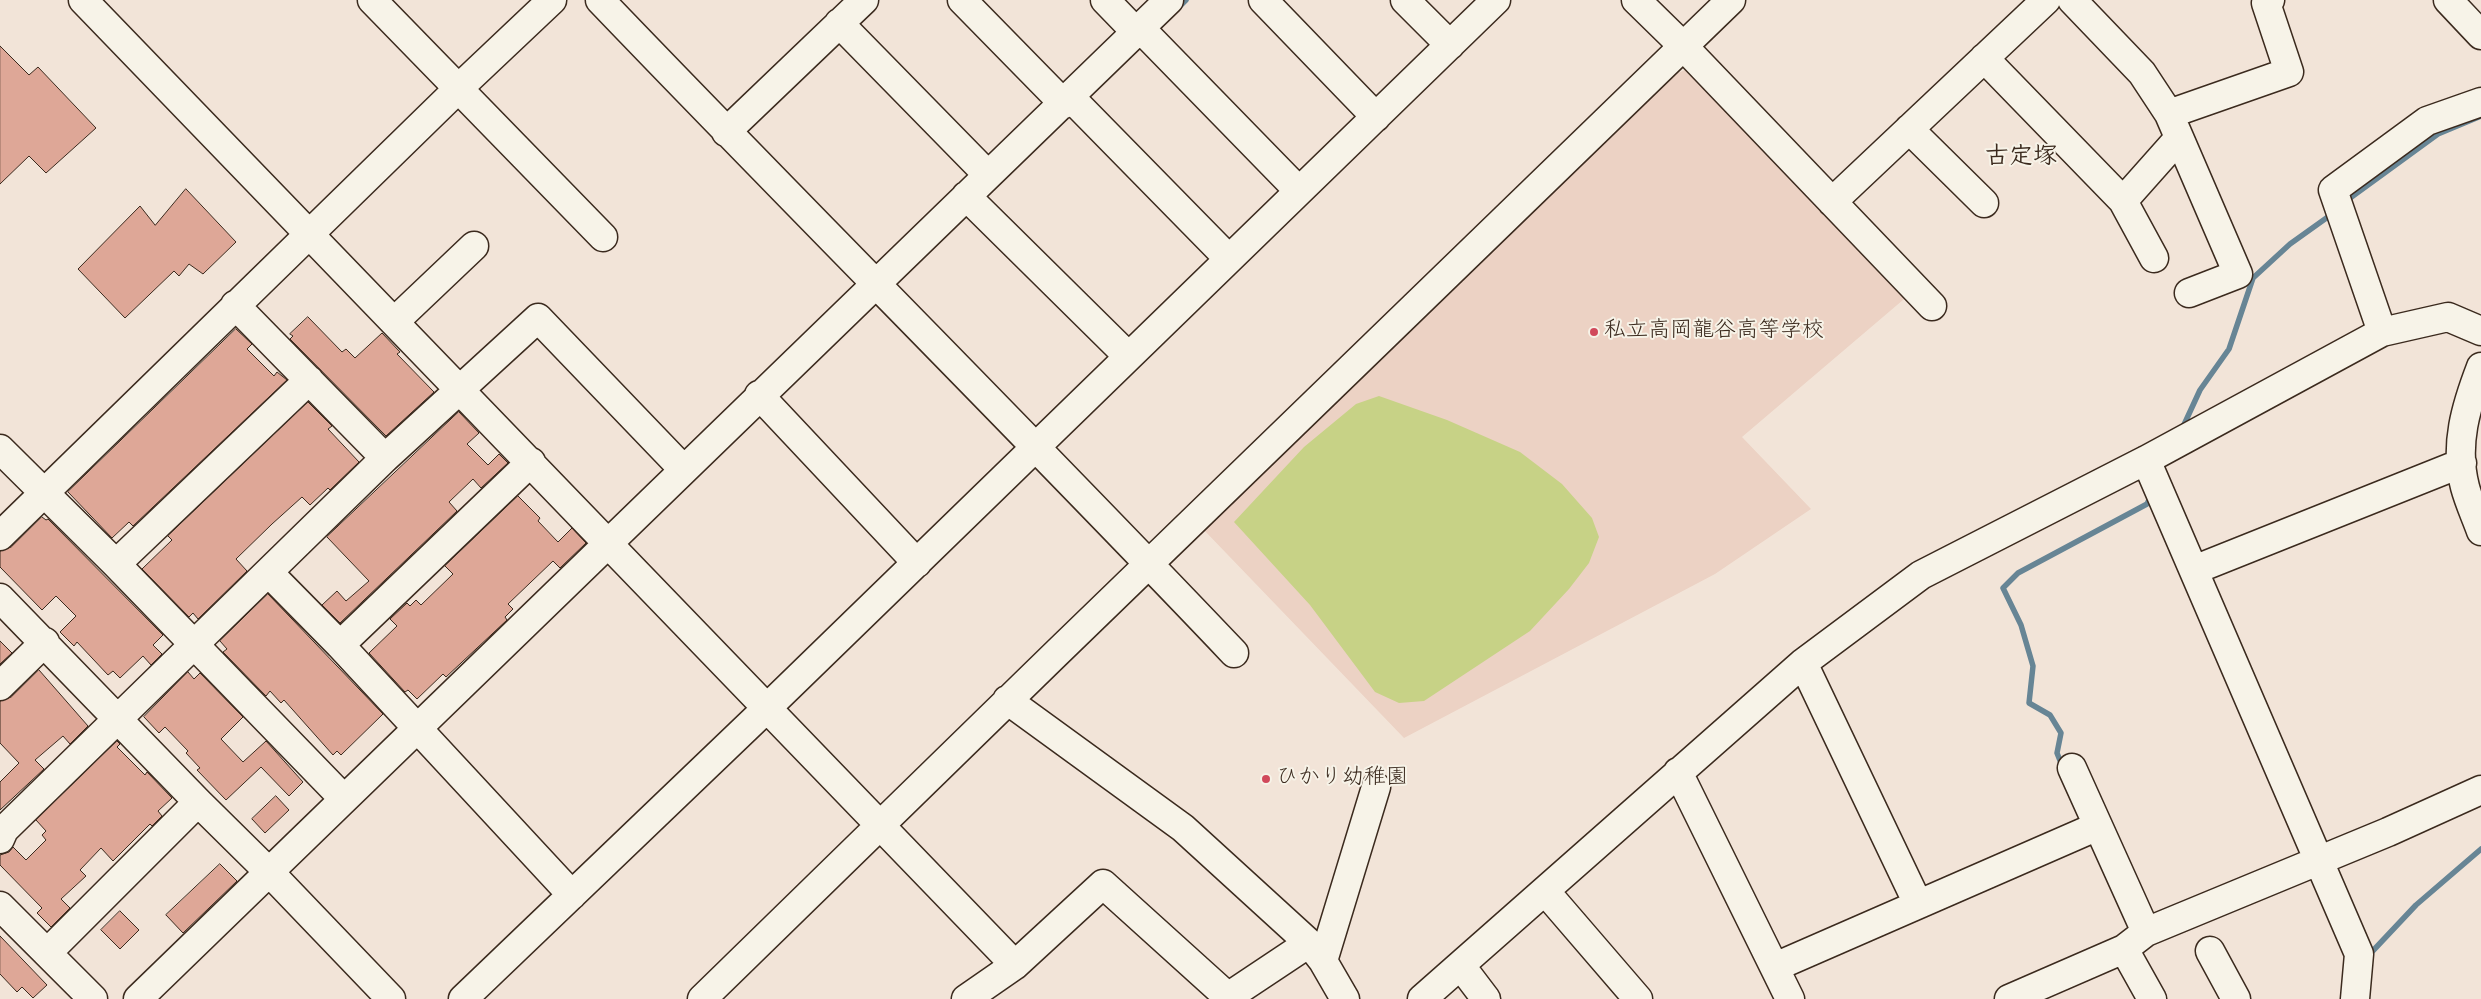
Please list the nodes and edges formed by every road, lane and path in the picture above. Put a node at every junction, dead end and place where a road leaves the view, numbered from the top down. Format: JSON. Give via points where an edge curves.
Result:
{"nodes":[{"id":1,"x":83,"y":0,"type":"edge"},
{"id":2,"x":372,"y":0,"type":"edge"},
{"id":3,"x":552,"y":0,"type":"edge"},
{"id":4,"x":600,"y":0,"type":"edge"},
{"id":5,"x":864,"y":0,"type":"edge"},
{"id":6,"x":962,"y":0,"type":"edge"},
{"id":7,"x":1105,"y":0,"type":"edge"},
{"id":8,"x":1169,"y":0,"type":"edge"},
{"id":9,"x":1263,"y":0,"type":"edge"},
{"id":10,"x":1405,"y":0,"type":"edge"},
{"id":11,"x":1496,"y":0,"type":"edge"},
{"id":12,"x":1636,"y":0,"type":"edge"},
{"id":13,"x":1731,"y":0,"type":"edge"},
{"id":14,"x":2046,"y":0,"type":"edge"},
{"id":15,"x":2072,"y":0,"type":"edge"},
{"id":16,"x":2270,"y":0,"type":"edge"},
{"id":17,"x":2448,"y":0,"type":"edge"},
{"id":18,"x":839,"y":23,"type":"junction"},
{"id":19,"x":1143,"y":33,"type":"junction"},
{"id":20,"x":2481,"y":35,"type":"edge"},
{"id":21,"x":1450,"y":45,"type":"junction"},
{"id":22,"x":1683,"y":46,"type":"junction"},
{"id":23,"x":1984,"y":58,"type":"junction"},
{"id":24,"x":460,"y":87,"type":"junction"},
{"id":25,"x":2481,"y":102,"type":"edge"},
{"id":26,"x":1073,"y":103,"type":"junction"},
{"id":27,"x":1376,"y":117,"type":"junction"},
{"id":28,"x":2174,"y":126,"type":"junction"},
{"id":29,"x":1909,"y":129,"type":"junction"},
{"id":30,"x":726,"y":132,"type":"junction"},
{"id":31,"x":988,"y":175,"type":"junction"},
{"id":32,"x":1299,"y":191,"type":"junction"},
{"id":33,"x":2123,"y":201,"type":"junction"},
{"id":34,"x":972,"y":202,"type":"junction"},
{"id":35,"x":1832,"y":202,"type":"junction"},
{"id":36,"x":1984,"y":203,"type":"dead end"},
{"id":37,"x":309,"y":236,"type":"junction"},
{"id":38,"x":603,"y":237,"type":"dead end"},
{"id":39,"x":474,"y":246,"type":"dead end"},
{"id":40,"x":2154,"y":258,"type":"dead end"},
{"id":41,"x":1229,"y":259,"type":"junction"},
{"id":42,"x":882,"y":290,"type":"junction"},
{"id":43,"x":2189,"y":293,"type":"dead end"},
{"id":44,"x":235,"y":305,"type":"junction"},
{"id":45,"x":1932,"y":306,"type":"dead end"},
{"id":46,"x":394,"y":322,"type":"junction"},
{"id":47,"x":2481,"y":331,"type":"edge"},
{"id":48,"x":2382,"y":332,"type":"junction"},
{"id":49,"x":1128,"y":356,"type":"junction"},
{"id":50,"x":2481,"y":366,"type":"edge"},
{"id":51,"x":309,"y":380,"type":"junction"},
{"id":52,"x":459,"y":388,"type":"junction"},
{"id":53,"x":765,"y":402,"type":"junction"},
{"id":54,"x":1037,"y":447,"type":"junction"},
{"id":55,"x":0,"y":449,"type":"edge"},
{"id":56,"x":385,"y":458,"type":"junction"},
{"id":57,"x":2146,"y":460,"type":"junction"},
{"id":58,"x":531,"y":462,"type":"junction"},
{"id":59,"x":2462,"y":463,"type":"junction"},
{"id":60,"x":684,"y":470,"type":"junction"},
{"id":61,"x":44,"y":494,"type":"junction"},
{"id":62,"x":2481,"y":531,"type":"edge"},
{"id":63,"x":0,"y":536,"type":"edge"},
{"id":64,"x":614,"y":549,"type":"junction"},
{"id":65,"x":917,"y":562,"type":"junction"},
{"id":66,"x":116,"y":564,"type":"junction"},
{"id":67,"x":1150,"y":565,"type":"junction"},
{"id":68,"x":2194,"y":570,"type":"junction"},
{"id":69,"x":268,"y":573,"type":"junction"},
{"id":70,"x":0,"y":598,"type":"edge"},
{"id":71,"x":45,"y":642,"type":"junction"},
{"id":72,"x":340,"y":645,"type":"junction"},
{"id":73,"x":194,"y":646,"type":"junction"},
{"id":74,"x":1234,"y":653,"type":"dead end"},
{"id":75,"x":1803,"y":664,"type":"junction"},
{"id":76,"x":0,"y":686,"type":"edge"},
{"id":77,"x":1006,"y":700,"type":"junction"},
{"id":78,"x":767,"y":708,"type":"junction"},
{"id":79,"x":118,"y":718,"type":"junction"},
{"id":80,"x":423,"y":735,"type":"junction"},
{"id":81,"x":2072,"y":768,"type":"dead end"},
{"id":82,"x":1678,"y":772,"type":"junction"},
{"id":83,"x":1376,"y":787,"type":"dead end"},
{"id":84,"x":2481,"y":790,"type":"edge"},
{"id":85,"x":343,"y":798,"type":"junction"},
{"id":86,"x":198,"y":802,"type":"junction"},
{"id":87,"x":881,"y":824,"type":"junction"},
{"id":88,"x":2098,"y":826,"type":"junction"},
{"id":89,"x":1,"y":832,"type":"edge"},
{"id":90,"x":2319,"y":859,"type":"junction"},
{"id":91,"x":275,"y":878,"type":"junction"},
{"id":92,"x":1545,"y":891,"type":"junction"},
{"id":93,"x":572,"y":895,"type":"junction"},
{"id":94,"x":1918,"y":904,"type":"junction"},
{"id":95,"x":0,"y":906,"type":"edge"},
{"id":96,"x":2146,"y":932,"type":"junction"},
{"id":97,"x":2124,"y":949,"type":"junction"},
{"id":98,"x":2210,"y":951,"type":"dead end"},
{"id":99,"x":1316,"y":952,"type":"junction"},
{"id":100,"x":47,"y":953,"type":"junction"},
{"id":101,"x":1015,"y":965,"type":"junction"},
{"id":102,"x":1461,"y":966,"type":"junction"},
{"id":103,"x":1775,"y":967,"type":"junction"},
{"id":104,"x":93,"y":999,"type":"edge"},
{"id":105,"x":138,"y":999,"type":"edge"},
{"id":106,"x":391,"y":999,"type":"edge"},
{"id":107,"x":464,"y":999,"type":"edge"},
{"id":108,"x":702,"y":999,"type":"edge"},
{"id":109,"x":966,"y":999,"type":"edge"},
{"id":110,"x":1345,"y":999,"type":"edge"},
{"id":111,"x":1422,"y":999,"type":"edge"},
{"id":112,"x":1486,"y":999,"type":"edge"},
{"id":113,"x":1638,"y":999,"type":"edge"},
{"id":114,"x":1790,"y":999,"type":"edge"},
{"id":115,"x":2009,"y":999,"type":"edge"},
{"id":116,"x":2152,"y":999,"type":"edge"},
{"id":117,"x":2236,"y":999,"type":"edge"},
{"id":118,"x":2355,"y":999,"type":"edge"}],
"edges":[{"from":1,"to":37,"type":"street"},
{"from":2,"to":24,"type":"street"},
{"from":3,"to":24,"type":"street"},
{"from":4,"to":30,"type":"street"},
{"from":5,"to":18,"type":"street"},
{"from":6,"to":26,"type":"street"},
{"from":7,"to":19,"type":"street"},
{"from":8,"to":19,"type":"street"},
{"from":9,"to":27,"type":"street"},
{"from":10,"to":21,"type":"street"},
{"from":11,"to":21,"type":"street"},
{"from":12,"to":22,"type":"street"},
{"from":13,"to":22,"type":"street"},
{"from":14,"to":23,"type":"street"},
{"from":15,"to":28,"type":"street","via":[[2142,73]]},
{"from":16,"to":28,"type":"street","via":[[2266,3],[2289,72]]},
{"from":17,"to":20,"type":"street"},
{"from":18,"to":30,"type":"street"},
{"from":18,"to":31,"type":"street"},
{"from":19,"to":26,"type":"street"},
{"from":19,"to":32,"type":"street"},
{"from":21,"to":27,"type":"street"},
{"from":22,"to":35,"type":"street"},
{"from":22,"to":67,"type":"street"},
{"from":23,"to":29,"type":"street"},
{"from":23,"to":33,"type":"street"},
{"from":24,"to":37,"type":"street"},
{"from":24,"to":38,"type":"street"},
{"from":25,"to":48,"type":"street","via":[[2427,121],[2333,190]]},
{"from":26,"to":31,"type":"street"},
{"from":26,"to":41,"type":"street"},
{"from":27,"to":32,"type":"street"},
{"from":28,"to":33,"type":"street"},
{"from":28,"to":43,"type":"street","via":[[2238,274]]},
{"from":29,"to":35,"type":"street"},
{"from":29,"to":36,"type":"street"},
{"from":30,"to":42,"type":"street"},
{"from":31,"to":34,"type":"street"},
{"from":32,"to":41,"type":"street"},
{"from":33,"to":40,"type":"street"},
{"from":34,"to":42,"type":"street"},
{"from":34,"to":49,"type":"street"},
{"from":35,"to":45,"type":"street"},
{"from":37,"to":44,"type":"street"},
{"from":37,"to":46,"type":"street"},
{"from":39,"to":46,"type":"street"},
{"from":41,"to":49,"type":"street"},
{"from":42,"to":53,"type":"street"},
{"from":42,"to":54,"type":"street"},
{"from":44,"to":51,"type":"street"},
{"from":44,"to":61,"type":"street"},
{"from":46,"to":52,"type":"street"},
{"from":47,"to":48,"type":"street","via":[[2448,317]]},
{"from":48,"to":57,"type":"street"},
{"from":49,"to":54,"type":"street"},
{"from":50,"to":59,"type":"street","via":[[2462,423]]},
{"from":51,"to":56,"type":"street"},
{"from":51,"to":66,"type":"street"},
{"from":52,"to":56,"type":"street"},
{"from":52,"to":58,"type":"street"},
{"from":52,"to":60,"type":"street","via":[[538,318]]},
{"from":53,"to":60,"type":"street"},
{"from":53,"to":65,"type":"street"},
{"from":54,"to":65,"type":"street"},
{"from":54,"to":67,"type":"street"},
{"from":55,"to":61,"type":"street"},
{"from":56,"to":69,"type":"street"},
{"from":57,"to":68,"type":"street"},
{"from":57,"to":75,"type":"street","via":[[1922,575]]},
{"from":58,"to":64,"type":"street"},
{"from":58,"to":72,"type":"street"},
{"from":59,"to":62,"type":"street","via":[[2465,487]]},
{"from":59,"to":68,"type":"street"},
{"from":60,"to":64,"type":"street"},
{"from":61,"to":63,"type":"street"},
{"from":61,"to":66,"type":"street"},
{"from":64,"to":78,"type":"street"},
{"from":64,"to":80,"type":"street"},
{"from":65,"to":78,"type":"street"},
{"from":66,"to":73,"type":"street"},
{"from":67,"to":74,"type":"street"},
{"from":67,"to":77,"type":"street"},
{"from":68,"to":90,"type":"street"},
{"from":69,"to":72,"type":"street"},
{"from":69,"to":73,"type":"street"},
{"from":70,"to":71,"type":"street"},
{"from":71,"to":76,"type":"street"},
{"from":71,"to":79,"type":"street"},
{"from":72,"to":80,"type":"street"},
{"from":73,"to":79,"type":"street"},
{"from":73,"to":85,"type":"street"},
{"from":75,"to":82,"type":"street"},
{"from":75,"to":94,"type":"street"},
{"from":77,"to":87,"type":"street"},
{"from":77,"to":99,"type":"street","via":[[1183,828]]},
{"from":78,"to":87,"type":"street"},
{"from":78,"to":93,"type":"street"},
{"from":79,"to":86,"type":"street"},
{"from":79,"to":89,"type":"street"},
{"from":80,"to":85,"type":"street"},
{"from":80,"to":93,"type":"street"},
{"from":81,"to":88,"type":"street"},
{"from":82,"to":92,"type":"street"},
{"from":82,"to":103,"type":"street"},
{"from":83,"to":99,"type":"street"},
{"from":84,"to":90,"type":"street"},
{"from":85,"to":91,"type":"street"},
{"from":86,"to":91,"type":"street"},
{"from":86,"to":100,"type":"street"},
{"from":87,"to":101,"type":"street"},
{"from":87,"to":108,"type":"street"},
{"from":88,"to":94,"type":"street"},
{"from":88,"to":96,"type":"street"},
{"from":90,"to":96,"type":"street"},
{"from":90,"to":118,"type":"street","via":[[2359,954]]},
{"from":91,"to":105,"type":"street"},
{"from":91,"to":106,"type":"street"},
{"from":92,"to":102,"type":"street"},
{"from":92,"to":113,"type":"street"},
{"from":93,"to":107,"type":"street"},
{"from":94,"to":103,"type":"street"},
{"from":95,"to":100,"type":"street"},
{"from":96,"to":97,"type":"street"},
{"from":97,"to":115,"type":"street"},
{"from":97,"to":116,"type":"street"},
{"from":98,"to":117,"type":"street"},
{"from":99,"to":101,"type":"street","via":[[1228,998],[1103,884]]},
{"from":99,"to":110,"type":"street"},
{"from":100,"to":104,"type":"street"},
{"from":101,"to":109,"type":"street"},
{"from":102,"to":111,"type":"street"},
{"from":102,"to":112,"type":"street"},
{"from":103,"to":114,"type":"street"}]}
